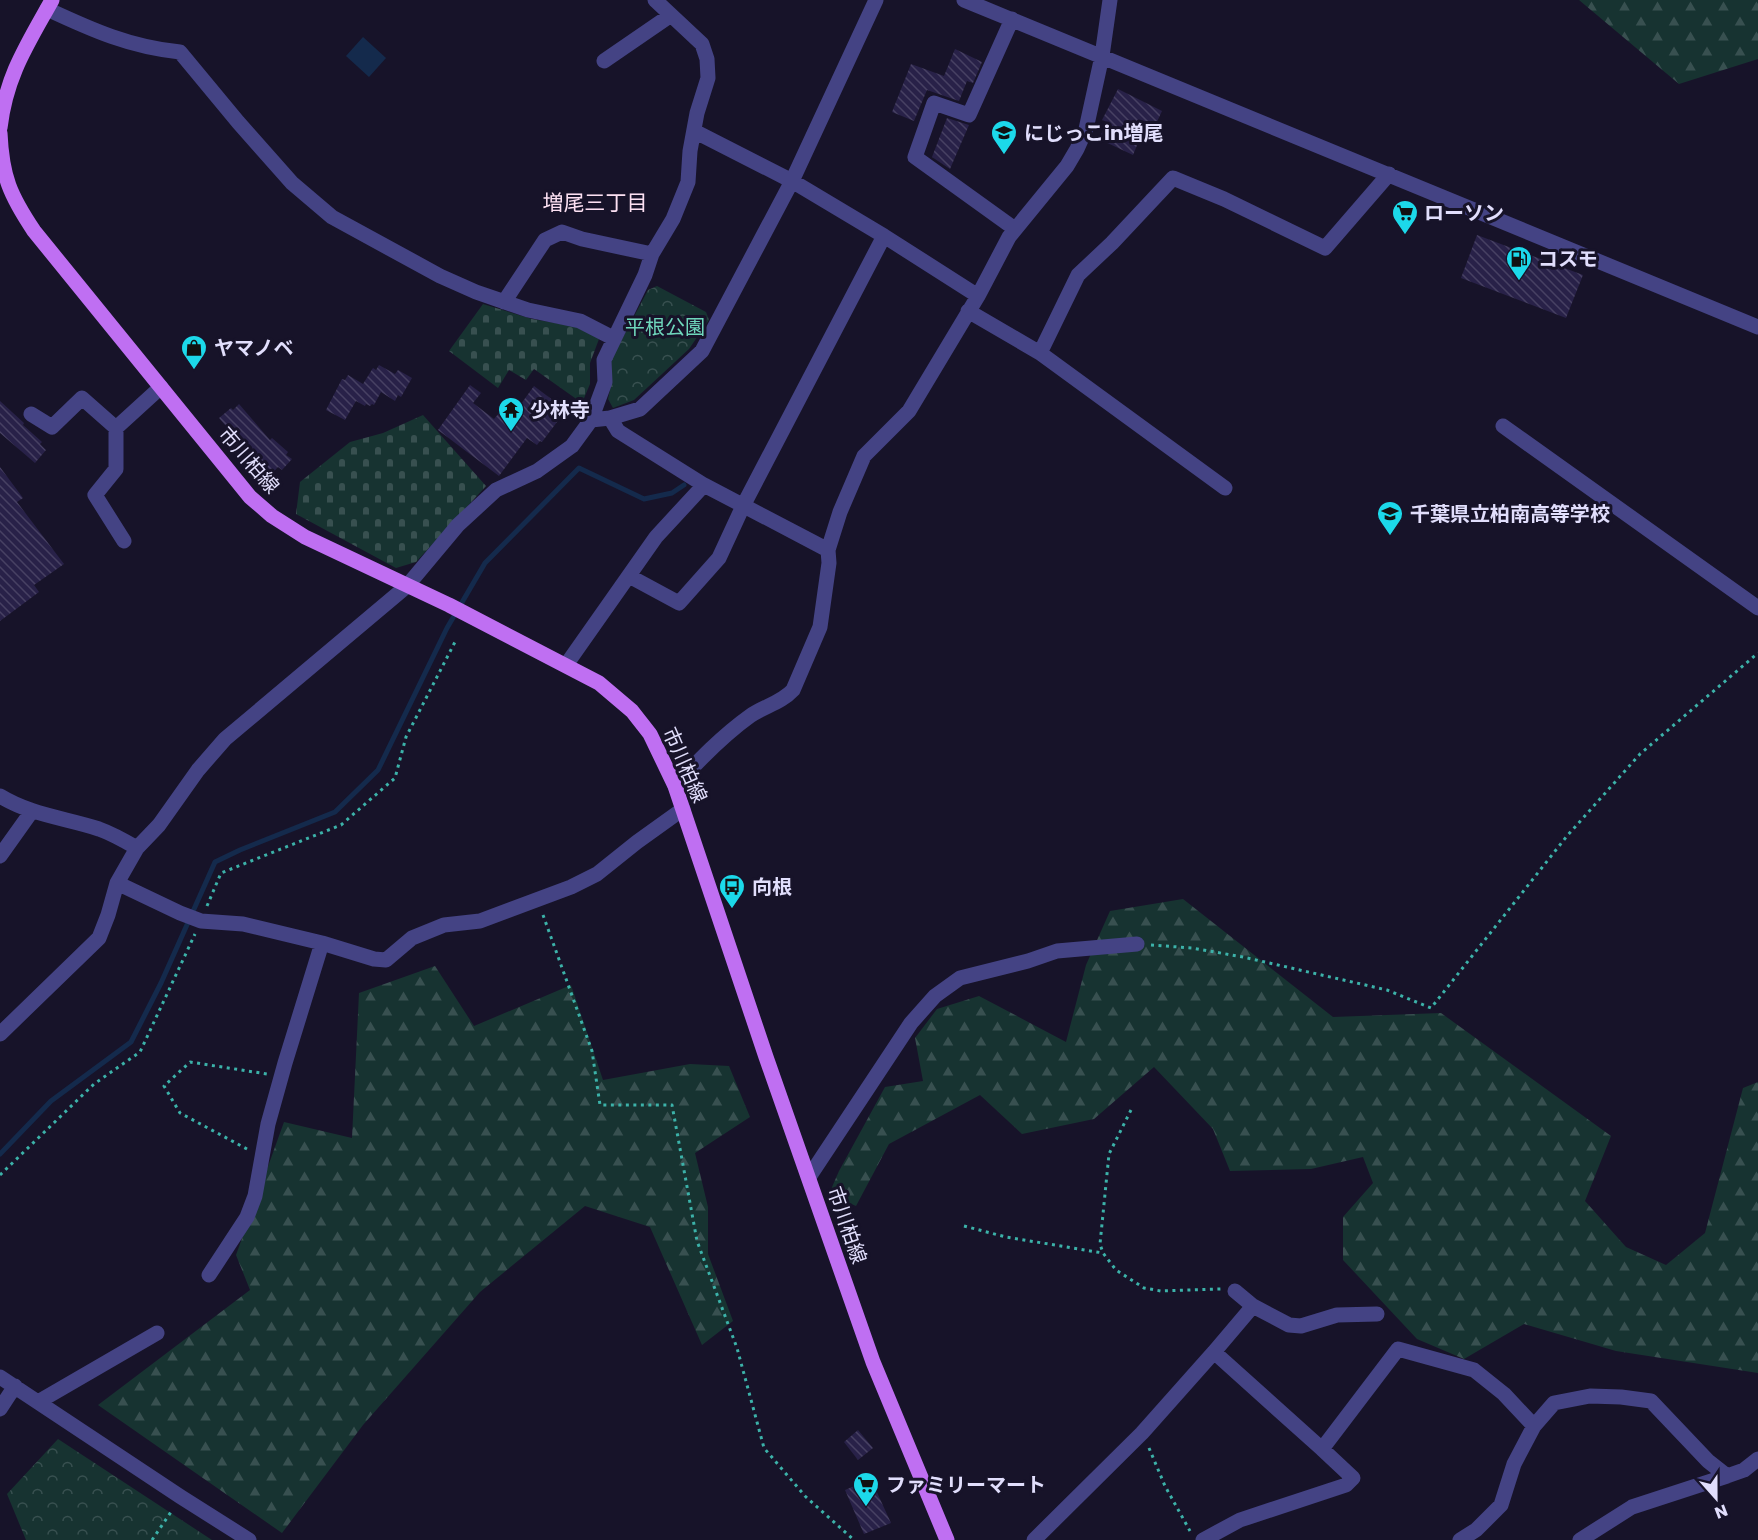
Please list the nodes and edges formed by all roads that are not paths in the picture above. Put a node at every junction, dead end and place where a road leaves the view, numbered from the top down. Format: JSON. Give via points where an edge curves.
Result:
{"nodes":[{"id":1,"x":655,"y":0,"type":"edge"},
{"id":2,"x":876,"y":0,"type":"edge"},
{"id":3,"x":964,"y":0,"type":"edge"},
{"id":4,"x":1110,"y":0,"type":"edge"},
{"id":5,"x":49,"y":4,"type":"edge"},
{"id":6,"x":984,"y":4,"type":"edge"},
{"id":7,"x":672,"y":15,"type":"junction"},
{"id":8,"x":1012,"y":20,"type":"junction"},
{"id":9,"x":1102,"y":56,"type":"junction"},
{"id":10,"x":603,"y":61,"type":"dead end"},
{"id":11,"x":0,"y":128,"type":"edge"},
{"id":12,"x":694,"y":131,"type":"junction"},
{"id":13,"x":0,"y":133,"type":"edge"},
{"id":14,"x":1,"y":154,"type":"edge"},
{"id":15,"x":1389,"y":174,"type":"junction"},
{"id":16,"x":792,"y":181,"type":"junction"},
{"id":17,"x":1015,"y":229,"type":"junction"},
{"id":18,"x":884,"y":236,"type":"junction"},
{"id":19,"x":652,"y":254,"type":"junction"},
{"id":20,"x":978,"y":296,"type":"junction"},
{"id":21,"x":504,"y":302,"type":"junction"},
{"id":22,"x":968,"y":311,"type":"junction"},
{"id":23,"x":1758,"y":327,"type":"edge"},
{"id":24,"x":613,"y":338,"type":"junction"},
{"id":25,"x":1040,"y":353,"type":"junction"},
{"id":26,"x":161,"y":387,"type":"junction"},
{"id":27,"x":31,"y":414,"type":"dead end"},
{"id":28,"x":610,"y":418,"type":"junction"},
{"id":29,"x":591,"y":420,"type":"junction"},
{"id":30,"x":1503,"y":426,"type":"dead end"},
{"id":31,"x":116,"y":428,"type":"junction"},
{"id":32,"x":704,"y":485,"type":"junction"},
{"id":33,"x":1225,"y":488,"type":"dead end"},
{"id":34,"x":744,"y":506,"type":"junction"},
{"id":35,"x":124,"y":541,"type":"dead end"},
{"id":36,"x":828,"y":549,"type":"junction"},
{"id":37,"x":629,"y":576,"type":"junction"},
{"id":38,"x":407,"y":586,"type":"junction"},
{"id":39,"x":1758,"y":608,"type":"edge"},
{"id":40,"x":566,"y":664,"type":"junction"},
{"id":41,"x":675,"y":786,"type":"junction"},
{"id":42,"x":0,"y":796,"type":"edge"},
{"id":43,"x":683,"y":809,"type":"junction"},
{"id":44,"x":32,"y":811,"type":"junction"},
{"id":45,"x":137,"y":848,"type":"junction"},
{"id":46,"x":0,"y":856,"type":"edge"},
{"id":47,"x":117,"y":883,"type":"junction"},
{"id":48,"x":322,"y":942,"type":"junction"},
{"id":49,"x":1137,"y":944,"type":"road end"},
{"id":50,"x":0,"y":1034,"type":"edge"},
{"id":51,"x":808,"y":1177,"type":"junction"},
{"id":52,"x":209,"y":1275,"type":"dead end"},
{"id":53,"x":1235,"y":1291,"type":"road end"},
{"id":54,"x":1253,"y":1306,"type":"junction"},
{"id":55,"x":1377,"y":1314,"type":"dead end"},
{"id":56,"x":157,"y":1334,"type":"dead end"},
{"id":57,"x":1214,"y":1353,"type":"junction"},
{"id":58,"x":0,"y":1377,"type":"edge"},
{"id":59,"x":15,"y":1386,"type":"junction"},
{"id":60,"x":38,"y":1402,"type":"junction"},
{"id":61,"x":0,"y":1409,"type":"edge"},
{"id":62,"x":1534,"y":1426,"type":"junction"},
{"id":63,"x":1322,"y":1449,"type":"junction"},
{"id":64,"x":1758,"y":1459,"type":"edge"},
{"id":65,"x":1727,"y":1476,"type":"junction"},
{"id":66,"x":1197,"y":1536,"type":"edge"},
{"id":67,"x":249,"y":1540,"type":"edge"},
{"id":68,"x":947,"y":1540,"type":"edge"},
{"id":69,"x":1034,"y":1540,"type":"edge"},
{"id":70,"x":1460,"y":1540,"type":"edge"},
{"id":71,"x":1580,"y":1540,"type":"edge"}],
"edges":[{"from":1,"to":7,"type":"street"},
{"from":2,"to":16,"type":"street"},
{"from":3,"to":6,"type":"street"},
{"from":4,"to":9,"type":"street"},
{"from":5,"to":11,"type":"main road","via":[[12,75]]},
{"from":5,"to":21,"type":"street","via":[[98,33],[126,43],[180,52],[292,183],[332,217],[440,276]]},
{"from":6,"to":8,"type":"street"},
{"from":7,"to":10,"type":"street"},
{"from":7,"to":12,"type":"street","via":[[702,44],[707,59],[708,78]]},
{"from":8,"to":9,"type":"street"},
{"from":8,"to":17,"type":"street","via":[[969,115],[934,103],[915,157]]},
{"from":9,"to":15,"type":"street"},
{"from":9,"to":17,"type":"street","via":[[1086,129],[1077,149]]},
{"from":12,"to":16,"type":"street"},
{"from":12,"to":19,"type":"street","via":[[688,182],[673,219]]},
{"from":13,"to":14,"type":"main road","name":"市川柏線"},
{"from":14,"to":26,"type":"main road","name":"市川柏線","via":[[15,202],[34,231]]},
{"from":15,"to":23,"type":"street"},
{"from":15,"to":25,"type":"street","via":[[1326,248],[1173,178],[1078,275]]},
{"from":16,"to":18,"type":"street"},
{"from":16,"to":28,"type":"street","via":[[702,351],[640,409]]},
{"from":17,"to":20,"type":"street"},
{"from":18,"to":20,"type":"street"},
{"from":18,"to":34,"type":"street"},
{"from":19,"to":21,"type":"street","via":[[562,232],[544,240]]},
{"from":19,"to":24,"type":"street"},
{"from":20,"to":22,"type":"street"},
{"from":21,"to":24,"type":"street","via":[[580,321]]},
{"from":22,"to":25,"type":"street"},
{"from":22,"to":36,"type":"street","via":[[909,411],[864,456]]},
{"from":24,"to":29,"type":"street","via":[[604,360],[605,382]]},
{"from":25,"to":33,"type":"street"},
{"from":26,"to":31,"type":"street"},
{"from":26,"to":38,"type":"main road","name":"市川柏線","via":[[250,497],[272,516],[305,537]]},
{"from":27,"to":31,"type":"street","via":[[52,427],[82,398]]},
{"from":28,"to":29,"type":"street"},
{"from":28,"to":32,"type":"street","via":[[618,431]]},
{"from":29,"to":38,"type":"street","via":[[572,446],[537,471],[496,490],[458,525]]},
{"from":30,"to":39,"type":"street"},
{"from":31,"to":35,"type":"street","via":[[116,469],[95,495]]},
{"from":32,"to":34,"type":"street"},
{"from":32,"to":37,"type":"street","via":[[657,537]]},
{"from":34,"to":36,"type":"street"},
{"from":34,"to":37,"type":"street","via":[[719,558],[679,603]]},
{"from":36,"to":41,"type":"street","via":[[830,563],[820,627],[793,690],[786,698],[739,724]]},
{"from":37,"to":40,"type":"street"},
{"from":38,"to":40,"type":"main road","name":"市川柏線"},
{"from":38,"to":45,"type":"street","via":[[225,739]]},
{"from":40,"to":41,"type":"main road","name":"市川柏線","via":[[599,683],[632,711],[650,734]]},
{"from":41,"to":43,"type":"main road","name":"市川柏線"},
{"from":42,"to":44,"type":"street"},
{"from":43,"to":48,"type":"street","via":[[597,874],[480,921],[444,925],[412,938],[386,960]]},
{"from":43,"to":51,"type":"main road","name":"市川柏線"},
{"from":44,"to":45,"type":"street","via":[[99,829]]},
{"from":44,"to":46,"type":"street"},
{"from":45,"to":47,"type":"street"},
{"from":47,"to":48,"type":"street","via":[[201,921],[243,924]]},
{"from":47,"to":50,"type":"street","via":[[99,938]]},
{"from":48,"to":52,"type":"street","via":[[268,1124],[255,1196],[247,1217]]},
{"from":49,"to":51,"type":"street","via":[[1057,951],[960,978],[934,996],[911,1023]]},
{"from":51,"to":68,"type":"main road","name":"市川柏線","via":[[873,1362]]},
{"from":53,"to":54,"type":"street"},
{"from":54,"to":55,"type":"street","via":[[1289,1325],[1301,1326],[1336,1315]]},
{"from":54,"to":57,"type":"street"},
{"from":56,"to":60,"type":"street"},
{"from":57,"to":63,"type":"street"},
{"from":57,"to":69,"type":"street","via":[[1142,1433]]},
{"from":58,"to":59,"type":"street"},
{"from":59,"to":60,"type":"street"},
{"from":59,"to":61,"type":"street"},
{"from":60,"to":67,"type":"street"},
{"from":62,"to":63,"type":"street","via":[[1474,1370],[1398,1349]]},
{"from":62,"to":65,"type":"street","via":[[1554,1403],[1590,1396],[1651,1401]]},
{"from":62,"to":70,"type":"street","via":[[1514,1464],[1501,1505]]},
{"from":63,"to":66,"type":"street","via":[[1353,1478],[1346,1485]]},
{"from":64,"to":65,"type":"street"},
{"from":65,"to":71,"type":"street","via":[[1632,1507]]}]}
